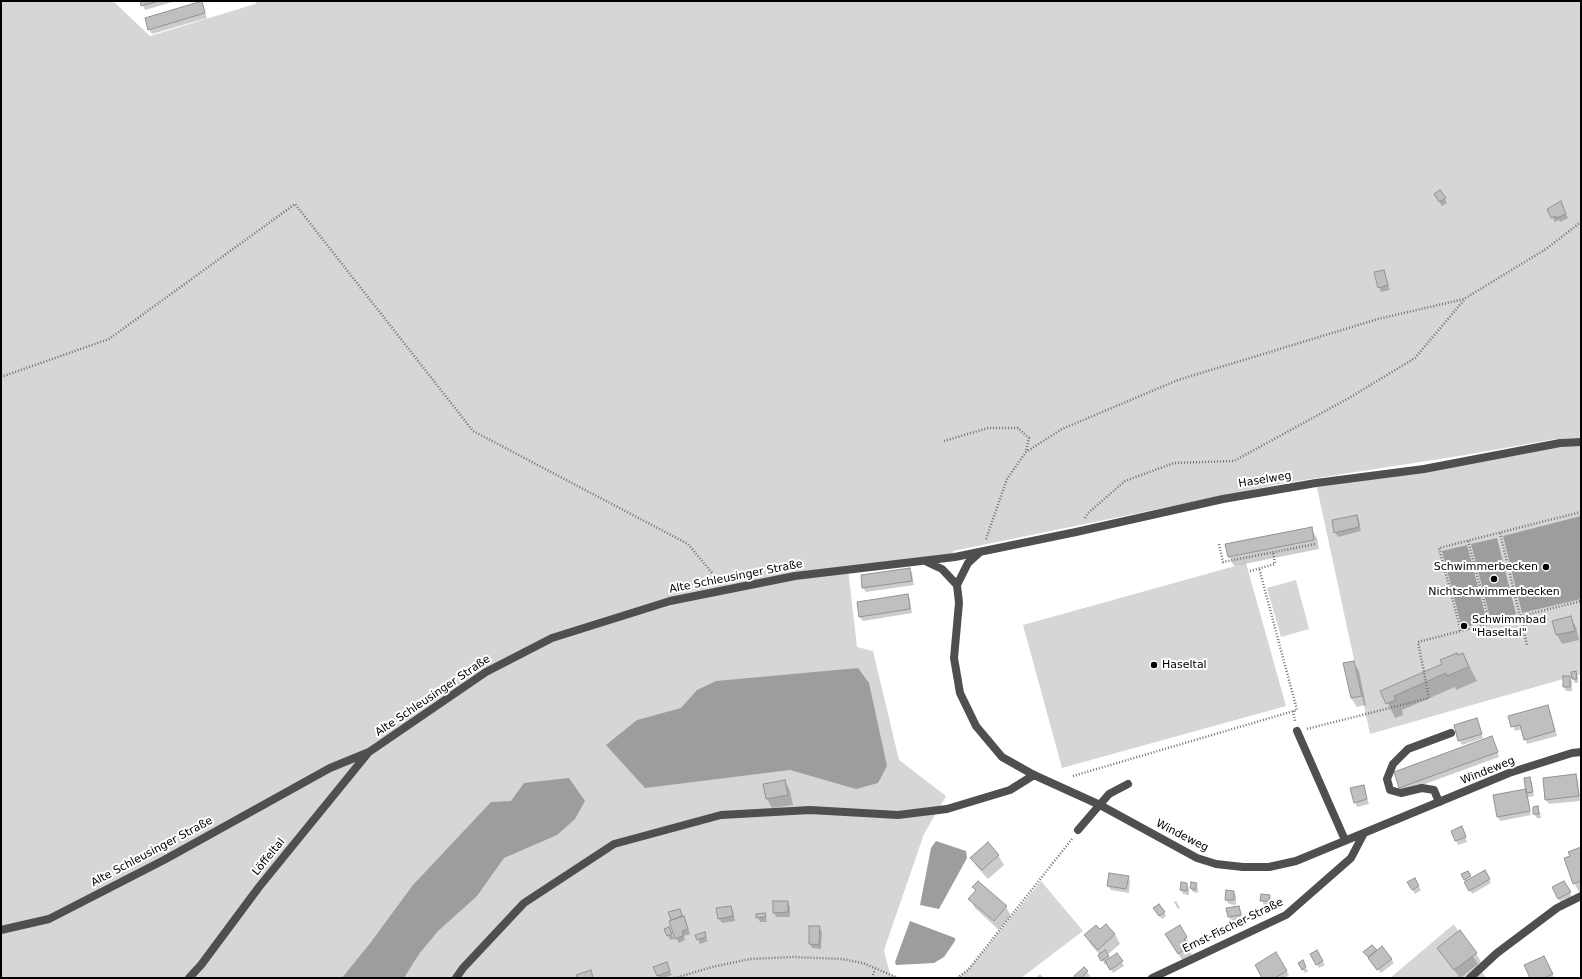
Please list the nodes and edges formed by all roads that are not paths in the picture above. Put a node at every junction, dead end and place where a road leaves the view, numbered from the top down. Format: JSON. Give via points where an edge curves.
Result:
{"nodes":[{"id":1,"x":1581,"y":442,"type":"edge"},
{"id":2,"x":982,"y":551,"type":"junction"},
{"id":3,"x":955,"y":557,"type":"joint"},
{"id":4,"x":927,"y":562,"type":"junction"},
{"id":5,"x":957,"y":585,"type":"junction"},
{"id":6,"x":1297,"y":731,"type":"road end"},
{"id":7,"x":1450,"y":733,"type":"dead end"},
{"id":8,"x":369,"y":752,"type":"junction"},
{"id":9,"x":1581,"y":752,"type":"edge"},
{"id":10,"x":1034,"y":775,"type":"junction"},
{"id":11,"x":1128,"y":784,"type":"dead end"},
{"id":12,"x":1439,"y":802,"type":"junction"},
{"id":13,"x":1100,"y":805,"type":"junction"},
{"id":14,"x":1078,"y":830,"type":"road end"},
{"id":15,"x":1364,"y":833,"type":"junction"},
{"id":16,"x":1345,"y":840,"type":"junction"},
{"id":17,"x":1581,"y":896,"type":"edge"},
{"id":18,"x":1,"y":930,"type":"edge"},
{"id":19,"x":189,"y":978,"type":"edge"},
{"id":20,"x":456,"y":978,"type":"edge"},
{"id":21,"x":1152,"y":978,"type":"edge"},
{"id":22,"x":1470,"y":978,"type":"edge"}],
"edges":[{"from":1,"to":2,"type":"street","name":"Haselweg","via":[[1560,443],[1424,469],[1223,498]]},
{"from":2,"to":3,"type":"street","name":"Haselweg"},
{"from":2,"to":5,"type":"street","via":[[968,562]]},
{"from":3,"to":4,"type":"street","name":"Alte Schleusinger Straße"},
{"from":4,"to":5,"type":"street","via":[[942,569]]},
{"from":4,"to":8,"type":"street","name":"Alte Schleusinger Straße","via":[[795,576],[670,601],[552,638],[486,672]]},
{"from":5,"to":10,"type":"street","name":"Windeweg","via":[[959,603],[954,658],[960,693],[976,726],[1002,757]]},
{"from":6,"to":16,"type":"street"},
{"from":7,"to":12,"type":"street","via":[[1408,749],[1393,764],[1387,779],[1390,790],[1400,793],[1422,788],[1434,790]]},
{"from":8,"to":18,"type":"street","name":"Alte Schleusinger Straße","via":[[330,768],[164,860],[48,919]]},
{"from":8,"to":19,"type":"street","name":"Löffeltal"},
{"from":9,"to":12,"type":"street","name":"Windeweg","via":[[1509,773]]},
{"from":10,"to":13,"type":"street","name":"Windeweg"},
{"from":10,"to":20,"type":"street","via":[[1010,790],[947,809],[898,815],[810,810],[721,815],[614,844],[524,903]]},
{"from":11,"to":13,"type":"street","via":[[1109,794]]},
{"from":12,"to":15,"type":"street","name":"Windeweg"},
{"from":13,"to":14,"type":"street"},
{"from":13,"to":16,"type":"street","name":"Windeweg","via":[[1197,858],[1216,864],[1269,867],[1296,862]]},
{"from":15,"to":16,"type":"street","name":"Windeweg"},
{"from":15,"to":21,"type":"street","name":"Ernst-Fischer-Straße","via":[[1351,858],[1286,914]]},
{"from":17,"to":22,"type":"street","via":[[1557,908],[1497,952]]}]}
